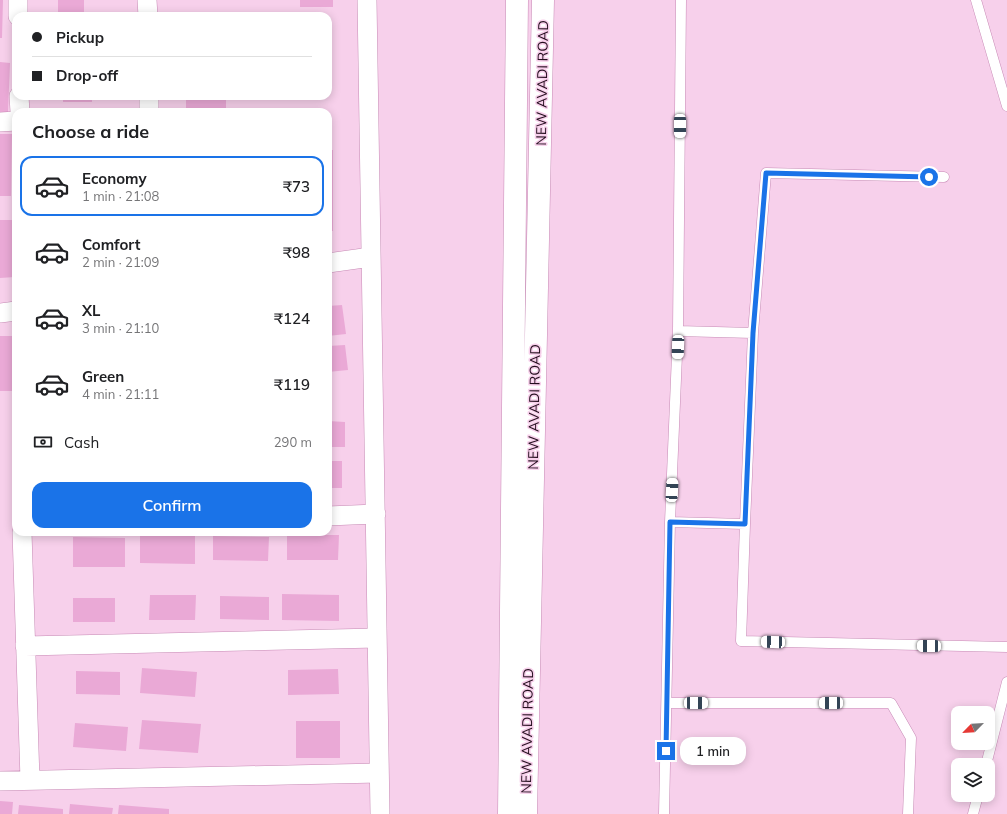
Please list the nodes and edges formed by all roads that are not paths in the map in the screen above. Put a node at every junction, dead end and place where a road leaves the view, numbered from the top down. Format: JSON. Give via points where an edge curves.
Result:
{"nodes":[{"id":1,"x":18,"y":0,"type":"edge"},
{"id":2,"x":148,"y":0,"type":"edge"},
{"id":3,"x":367,"y":0,"type":"edge"},
{"id":4,"x":517,"y":0,"type":"edge"},
{"id":5,"x":543,"y":0,"type":"edge"},
{"id":6,"x":681,"y":0,"type":"edge"},
{"id":7,"x":976,"y":0,"type":"edge"},
{"id":8,"x":18,"y":12,"type":"edge"},
{"id":9,"x":148,"y":12,"type":"edge"},
{"id":10,"x":1007,"y":106,"type":"edge"},
{"id":11,"x":0,"y":122,"type":"edge"},
{"id":12,"x":12,"y":122,"type":"edge"},
{"id":13,"x":944,"y":177,"type":"dead end"},
{"id":14,"x":372,"y":257,"type":"junction"},
{"id":15,"x":332,"y":262,"type":"edge"},
{"id":16,"x":12,"y":312,"type":"edge"},
{"id":17,"x":0,"y":313,"type":"edge"},
{"id":18,"x":678,"y":331,"type":"junction"},
{"id":19,"x":753,"y":333,"type":"junction"},
{"id":20,"x":376,"y":514,"type":"junction"},
{"id":21,"x":332,"y":516,"type":"edge"},
{"id":22,"x":670,"y":522,"type":"junction"},
{"id":23,"x":745,"y":524,"type":"junction"},
{"id":24,"x":22,"y":536,"type":"edge"},
{"id":25,"x":377,"y":638,"type":"junction"},
{"id":26,"x":25,"y":646,"type":"junction"},
{"id":27,"x":1007,"y":647,"type":"edge"},
{"id":28,"x":1007,"y":682,"type":"edge"},
{"id":29,"x":666,"y":703,"type":"junction"},
{"id":30,"x":988,"y":758,"type":"edge"},
{"id":31,"x":379,"y":773,"type":"junction"},
{"id":32,"x":30,"y":780,"type":"junction"},
{"id":33,"x":0,"y":781,"type":"edge"},
{"id":34,"x":976,"y":802,"type":"edge"},
{"id":35,"x":380,"y":814,"type":"edge"},
{"id":36,"x":509,"y":814,"type":"edge"},
{"id":37,"x":526,"y":814,"type":"edge"},
{"id":38,"x":664,"y":814,"type":"edge"},
{"id":39,"x":908,"y":814,"type":"edge"},
{"id":40,"x":973,"y":814,"type":"edge"}],
"edges":[{"from":1,"to":8,"type":"street"},
{"from":2,"to":9,"type":"street"},
{"from":3,"to":14,"type":"street"},
{"from":4,"to":36,"type":"main road","name":"NEW AVADI ROAD"},
{"from":5,"to":37,"type":"main road","name":"NEW AVADI ROAD"},
{"from":6,"to":18,"type":"lane"},
{"from":7,"to":10,"type":"lane"},
{"from":11,"to":12,"type":"street"},
{"from":13,"to":19,"type":"lane","via":[[766,173]]},
{"from":14,"to":15,"type":"street"},
{"from":14,"to":20,"type":"street"},
{"from":16,"to":17,"type":"street"},
{"from":18,"to":19,"type":"lane"},
{"from":18,"to":22,"type":"lane"},
{"from":19,"to":23,"type":"lane"},
{"from":20,"to":21,"type":"street"},
{"from":20,"to":25,"type":"street"},
{"from":22,"to":23,"type":"lane"},
{"from":22,"to":29,"type":"lane"},
{"from":23,"to":27,"type":"lane","via":[[742,640]]},
{"from":24,"to":26,"type":"street"},
{"from":25,"to":26,"type":"street"},
{"from":25,"to":31,"type":"street"},
{"from":26,"to":32,"type":"street"},
{"from":28,"to":30,"type":"lane"},
{"from":29,"to":38,"type":"lane"},
{"from":29,"to":39,"type":"lane","via":[[891,703],[911,738]]},
{"from":31,"to":32,"type":"street"},
{"from":31,"to":35,"type":"street"},
{"from":32,"to":33,"type":"street"},
{"from":34,"to":40,"type":"lane"}]}
